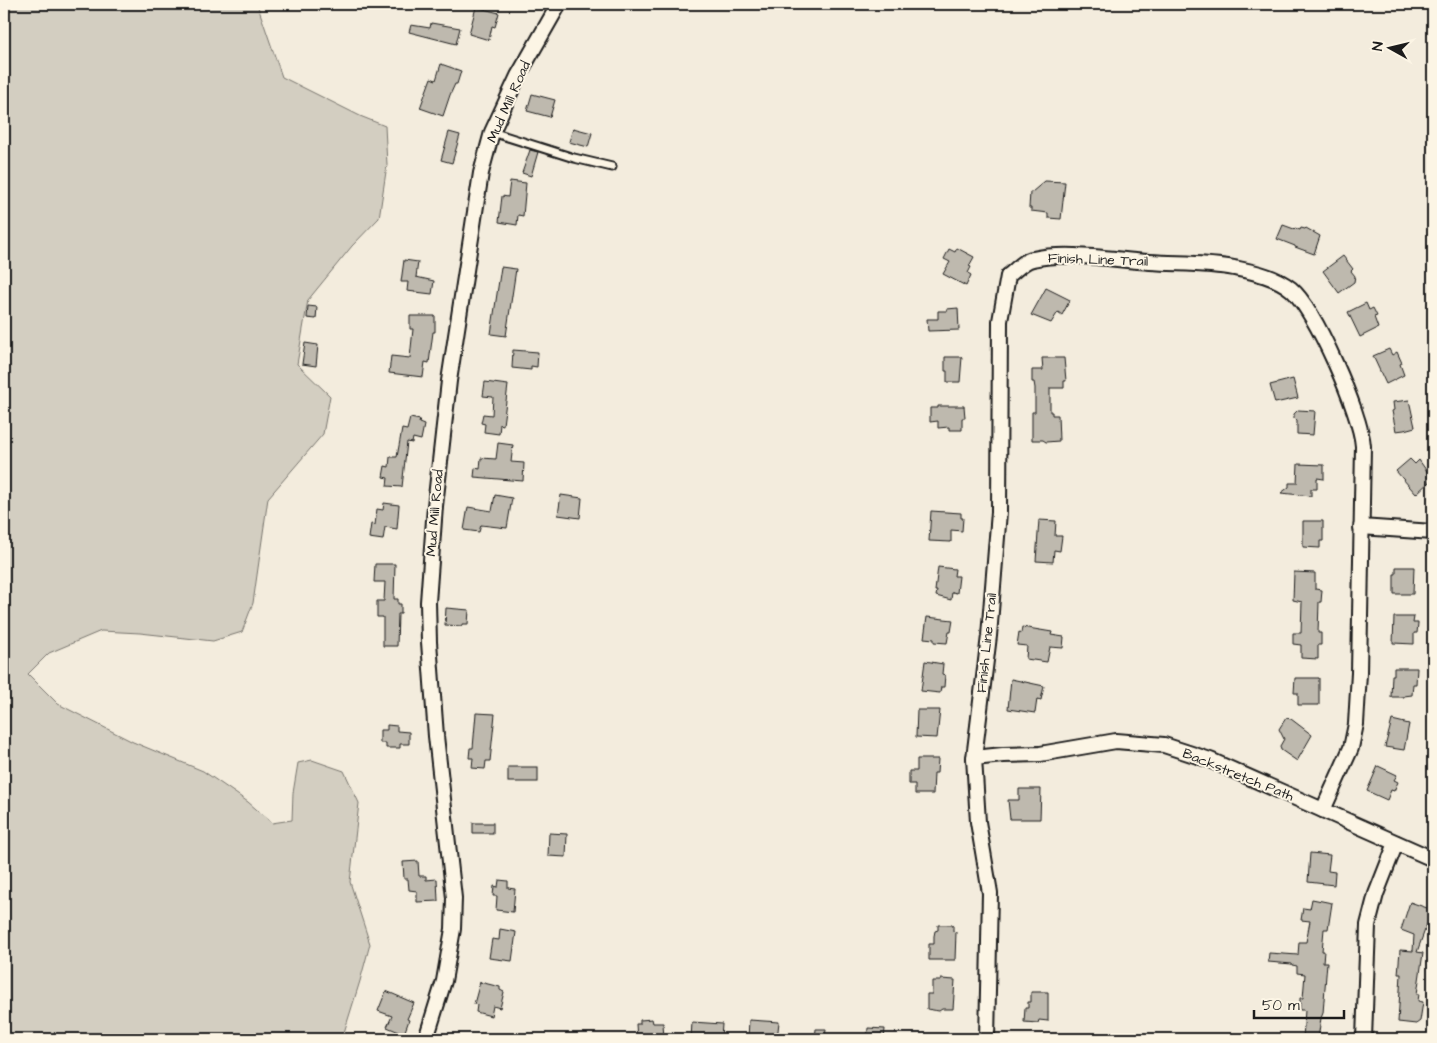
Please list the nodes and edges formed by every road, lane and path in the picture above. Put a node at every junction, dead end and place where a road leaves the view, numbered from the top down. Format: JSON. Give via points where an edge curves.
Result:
{"nodes":[{"id":1,"x":559,"y":4,"type":"edge"},
{"id":2,"x":492,"y":132,"type":"junction"},
{"id":3,"x":612,"y":167,"type":"dead end"},
{"id":4,"x":1361,"y":527,"type":"junction"},
{"id":5,"x":1433,"y":532,"type":"edge"},
{"id":6,"x":974,"y":758,"type":"junction"},
{"id":7,"x":1323,"y":810,"type":"junction"},
{"id":8,"x":1396,"y":843,"type":"junction"},
{"id":9,"x":1433,"y":859,"type":"edge"},
{"id":10,"x":426,"y":1039,"type":"edge"},
{"id":11,"x":987,"y":1039,"type":"edge"},
{"id":12,"x":1364,"y":1039,"type":"edge"}],
"edges":[{"from":1,"to":2,"type":"street","name":"Mud Mill Road","via":[[518,76]]},
{"from":2,"to":3,"type":"lane"},
{"from":2,"to":10,"type":"street","name":"Mud Mill Road","via":[[464,276],[433,525],[429,642],[454,922],[444,981]]},
{"from":4,"to":5,"type":"street"},
{"from":4,"to":6,"type":"street","name":"Finish Line Trail","via":[[1362,434],[1351,399],[1317,328],[1290,289],[1272,277],[1233,268],[1066,256],[1031,259],[1008,276],[1000,321],[999,512],[989,636]]},
{"from":4,"to":7,"type":"street","name":"Finish Line Trail","via":[[1356,724],[1350,748]]},
{"from":6,"to":7,"type":"street","name":"Backstretch Path","via":[[1040,754],[1116,741],[1164,746],[1210,760]]},
{"from":6,"to":11,"type":"street","name":"Finish Line Trail","via":[[978,822],[990,893]]},
{"from":7,"to":8,"type":"street","name":"Backstretch Path"},
{"from":8,"to":9,"type":"street","name":"Backstretch Path"},
{"from":8,"to":12,"type":"street","via":[[1368,925]]}]}
